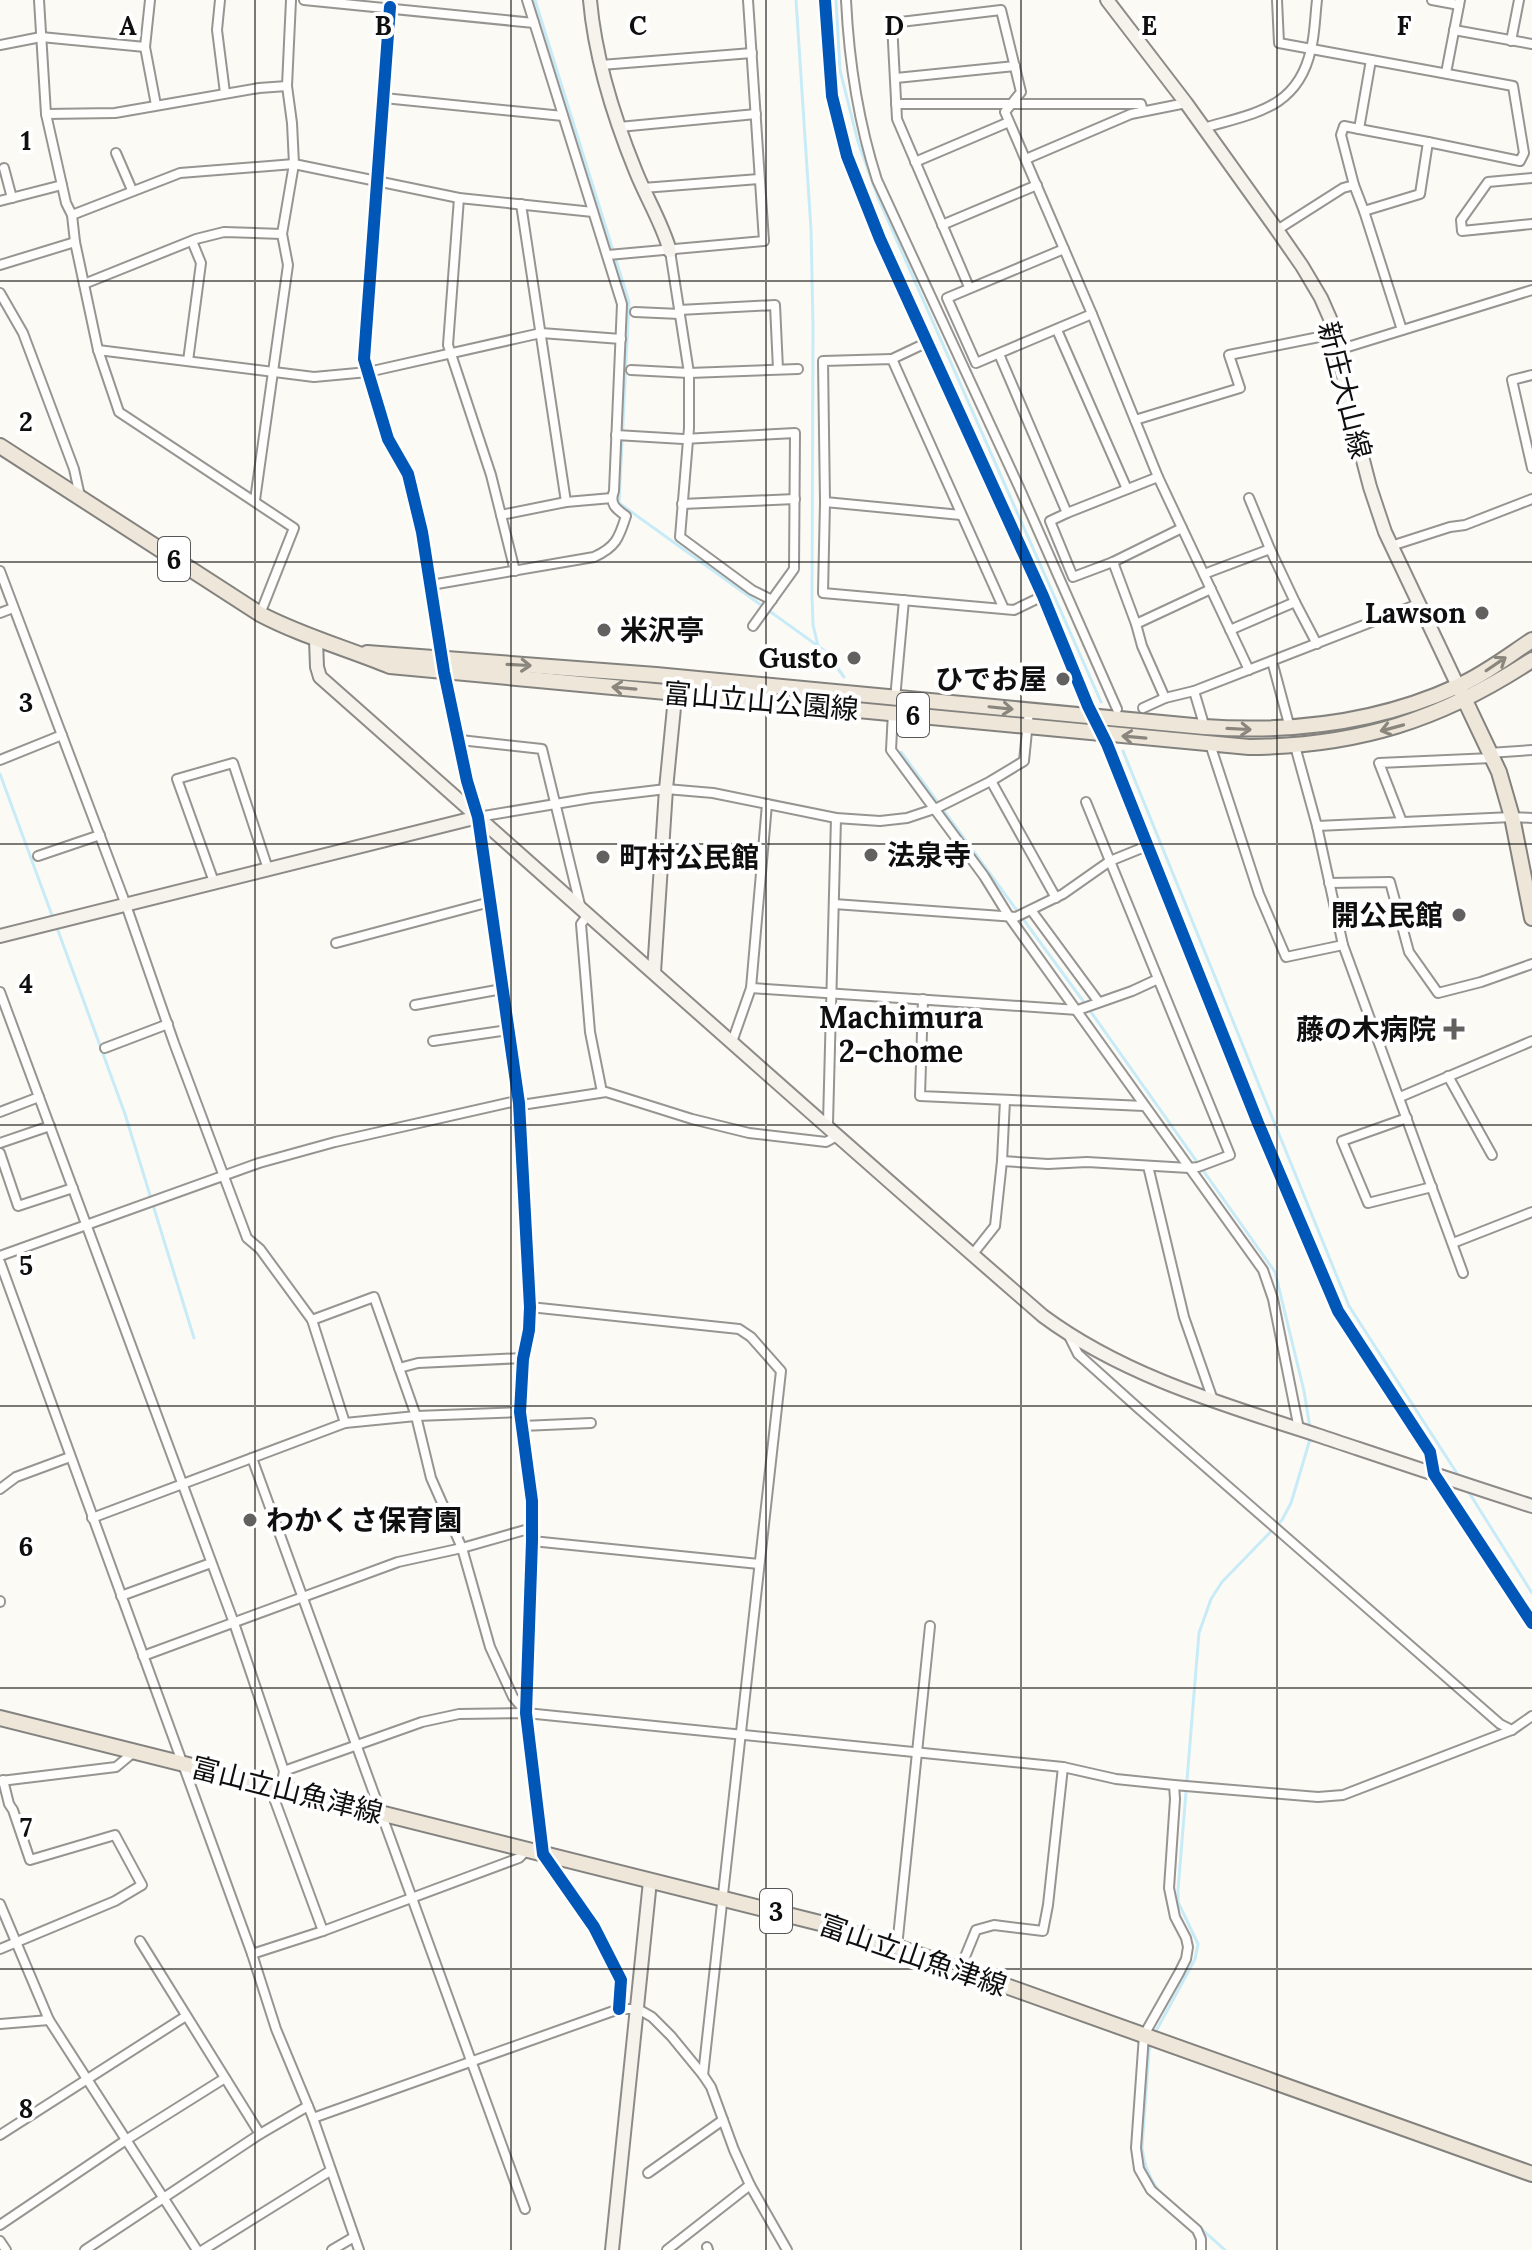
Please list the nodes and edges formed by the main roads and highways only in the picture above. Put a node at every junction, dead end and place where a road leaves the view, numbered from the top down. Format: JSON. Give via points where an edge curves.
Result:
{"nodes":[{"id":1,"x":0,"y":446,"type":"edge"},
{"id":2,"x":1532,"y":640,"type":"edge"},
{"id":3,"x":1532,"y":660,"type":"edge"},
{"id":4,"x":443,"y":666,"type":"junction"},
{"id":5,"x":1458,"y":686,"type":"junction"},
{"id":6,"x":1465,"y":700,"type":"junction"},
{"id":7,"x":1529,"y":886,"type":"edge"},
{"id":8,"x":1532,"y":918,"type":"edge"},
{"id":9,"x":0,"y":1718,"type":"edge"},
{"id":10,"x":1532,"y":2174,"type":"edge"}],
"edges":[{"from":1,"to":4,"type":"main road","name":"富山立山公園線","number":"6","via":[[288,629],[358,653]]},
{"from":5,"to":2,"type":"main road","name":"富山立山公園線","number":"6","one_way":true},
{"from":3,"to":6,"type":"main road","name":"富山立山公園線","number":"6"},
{"from":4,"to":5,"type":"main road","name":"富山立山公園線","number":"6","one_way":true,"via":[[677,677],[1256,730],[1383,713]]},
{"from":6,"to":4,"type":"main road","name":"富山立山公園線","number":"6","one_way":true,"via":[[1370,734],[1249,747]]},
{"from":5,"to":6,"type":"main road"},
{"from":6,"to":7,"type":"main road","via":[[1499,772]]},
{"from":7,"to":8,"type":"main road"},
{"from":9,"to":10,"type":"main road","name":"富山立山魚津線","number":"3","via":[[820,1923]]}]}
